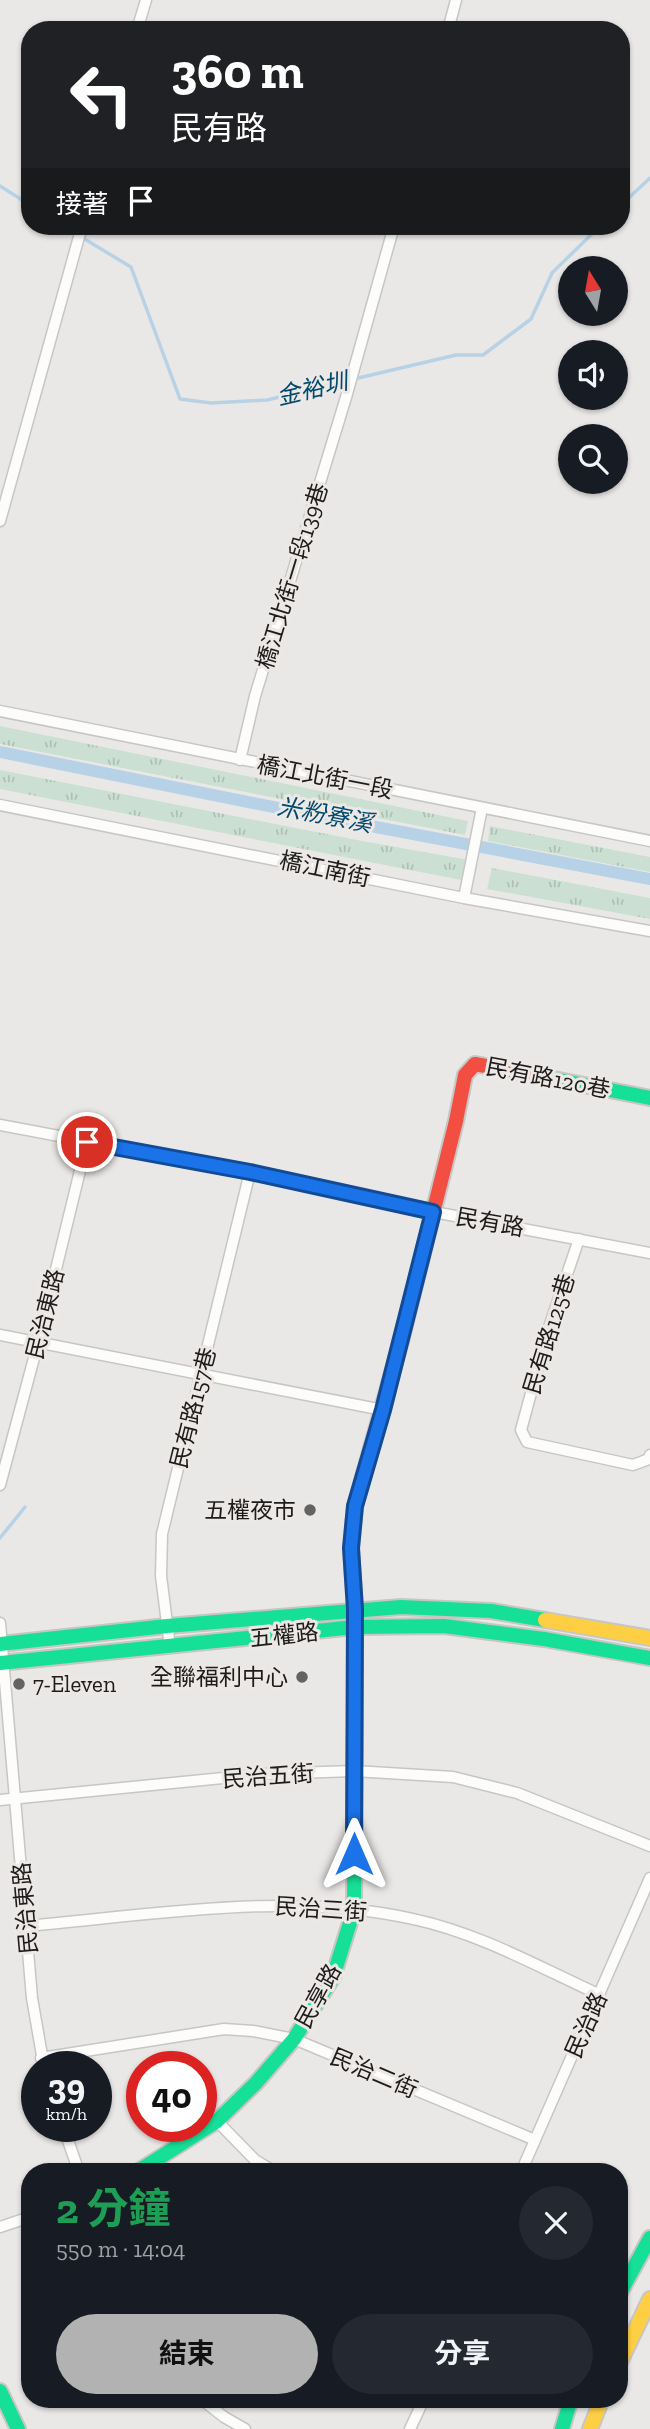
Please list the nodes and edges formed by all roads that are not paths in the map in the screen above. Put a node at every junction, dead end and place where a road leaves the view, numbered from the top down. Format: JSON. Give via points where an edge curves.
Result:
{"nodes":[{"id":1,"x":146,"y":0,"type":"edge"},
{"id":2,"x":456,"y":0,"type":"edge"},
{"id":3,"x":140,"y":21,"type":"edge"},
{"id":4,"x":450,"y":21,"type":"edge"},
{"id":5,"x":79,"y":235,"type":"edge"},
{"id":6,"x":391,"y":235,"type":"edge"},
{"id":7,"x":0,"y":521,"type":"edge"},
{"id":8,"x":0,"y":712,"type":"edge"},
{"id":9,"x":240,"y":760,"type":"junction"},
{"id":10,"x":0,"y":805,"type":"edge"},
{"id":11,"x":482,"y":808,"type":"junction"},
{"id":12,"x":650,"y":841,"type":"edge"},
{"id":13,"x":464,"y":898,"type":"junction"},
{"id":14,"x":650,"y":931,"type":"edge"},
{"id":15,"x":650,"y":1098,"type":"edge"},
{"id":16,"x":0,"y":1125,"type":"edge"},
{"id":17,"x":87,"y":1142,"type":"junction"},
{"id":18,"x":250,"y":1172,"type":"junction"},
{"id":19,"x":433,"y":1212,"type":"junction"},
{"id":20,"x":579,"y":1238,"type":"junction"},
{"id":21,"x":650,"y":1253,"type":"edge"},
{"id":22,"x":0,"y":1335,"type":"edge"},
{"id":23,"x":38,"y":1343,"type":"junction"},
{"id":24,"x":202,"y":1374,"type":"junction"},
{"id":25,"x":383,"y":1410,"type":"junction"},
{"id":26,"x":650,"y":1455,"type":"edge"},
{"id":27,"x":0,"y":1485,"type":"edge"},
{"id":28,"x":355,"y":1609,"type":"junction"},
{"id":29,"x":0,"y":1623,"type":"edge"},
{"id":30,"x":167,"y":1626,"type":"junction"},
{"id":31,"x":355,"y":1627,"type":"junction"},
{"id":32,"x":650,"y":1638,"type":"edge"},
{"id":33,"x":1,"y":1644,"type":"edge"},
{"id":34,"x":170,"y":1647,"type":"junction"},
{"id":35,"x":650,"y":1658,"type":"edge"},
{"id":36,"x":2,"y":1663,"type":"edge"},
{"id":37,"x":354,"y":1771,"type":"junction"},
{"id":38,"x":16,"y":1799,"type":"junction"},
{"id":39,"x":0,"y":1800,"type":"edge"},
{"id":40,"x":650,"y":1846,"type":"edge"},
{"id":41,"x":650,"y":1878,"type":"edge"},
{"id":42,"x":354,"y":1910,"type":"junction"},
{"id":43,"x":27,"y":1926,"type":"junction"},
{"id":44,"x":600,"y":1995,"type":"junction"},
{"id":45,"x":294,"y":2039,"type":"junction"},
{"id":46,"x":41,"y":2051,"type":"edge"},
{"id":47,"x":103,"y":2051,"type":"edge"},
{"id":48,"x":217,"y":2121,"type":"joint"},
{"id":49,"x":535,"y":2140,"type":"junction"},
{"id":50,"x":69,"y":2142,"type":"edge"},
{"id":51,"x":184,"y":2142,"type":"edge"},
{"id":52,"x":76,"y":2163,"type":"edge"},
{"id":53,"x":151,"y":2163,"type":"edge"},
{"id":54,"x":260,"y":2163,"type":"edge"},
{"id":55,"x":525,"y":2163,"type":"edge"},
{"id":56,"x":21,"y":2220,"type":"edge"},
{"id":57,"x":0,"y":2227,"type":"edge"},
{"id":58,"x":650,"y":2238,"type":"edge"},
{"id":59,"x":628,"y":2278,"type":"edge"},
{"id":60,"x":650,"y":2299,"type":"edge"},
{"id":61,"x":628,"y":2345,"type":"edge"},
{"id":62,"x":0,"y":2391,"type":"edge"},
{"id":63,"x":212,"y":2408,"type":"edge"},
{"id":64,"x":420,"y":2408,"type":"edge"},
{"id":65,"x":568,"y":2408,"type":"edge"},
{"id":66,"x":598,"y":2408,"type":"edge"},
{"id":67,"x":18,"y":2429,"type":"edge"},
{"id":68,"x":246,"y":2429,"type":"edge"},
{"id":69,"x":410,"y":2429,"type":"edge"},
{"id":70,"x":562,"y":2429,"type":"edge"},
{"id":71,"x":590,"y":2429,"type":"edge"}],
"edges":[{"from":1,"to":3,"type":"street"},
{"from":2,"to":4,"type":"street"},
{"from":5,"to":7,"type":"street"},
{"from":6,"to":9,"type":"street","name":"橋江北街一段139巷"},
{"from":8,"to":9,"type":"street","name":"橋江北街一段"},
{"from":9,"to":11,"type":"street","name":"橋江北街一段"},
{"from":10,"to":13,"type":"street","name":"橋江南街"},
{"from":11,"to":12,"type":"street","name":"橋江北街一段"},
{"from":11,"to":13,"type":"street"},
{"from":13,"to":14,"type":"street","name":"橋江南街"},
{"from":15,"to":19,"type":"street","name":"民有路120巷","via":[[475,1064],[465,1075]]},
{"from":16,"to":17,"type":"street","name":"民有路"},
{"from":17,"to":18,"type":"street","name":"民有路"},
{"from":17,"to":23,"type":"street","name":"民治東路"},
{"from":18,"to":19,"type":"street","name":"民有路"},
{"from":18,"to":24,"type":"street","name":"民有路157巷"},
{"from":19,"to":20,"type":"street","name":"民有路"},
{"from":19,"to":25,"type":"street","name":"民享路"},
{"from":20,"to":21,"type":"street","name":"民有路"},
{"from":20,"to":26,"type":"street","name":"民有路125巷","via":[[549,1326],[522,1430],[527,1442],[633,1465]]},
{"from":22,"to":23,"type":"street"},
{"from":23,"to":24,"type":"street"},
{"from":23,"to":27,"type":"street","name":"民治東路"},
{"from":24,"to":25,"type":"street"},
{"from":24,"to":30,"type":"street","name":"民有路157巷","via":[[162,1534]]},
{"from":25,"to":28,"type":"street","name":"民享路","via":[[355,1506],[351,1548]]},
{"from":28,"to":30,"type":"street","name":"五權路"},
{"from":28,"to":31,"type":"street","name":"民享路"},
{"from":28,"to":32,"type":"street","name":"五權路","via":[[491,1611]]},
{"from":29,"to":33,"type":"street","name":"民治東路"},
{"from":30,"to":33,"type":"street","name":"五權路"},
{"from":30,"to":34,"type":"street","name":"民有路157巷"},
{"from":31,"to":34,"type":"street","name":"五權路"},
{"from":31,"to":35,"type":"street","name":"五權路","via":[[444,1626]]},
{"from":31,"to":37,"type":"street","name":"民享路"},
{"from":33,"to":36,"type":"street","name":"民治東路"},
{"from":34,"to":36,"type":"street","name":"五權路"},
{"from":36,"to":38,"type":"street","name":"民治東路"},
{"from":37,"to":38,"type":"street","name":"民治五街","via":[[264,1774]]},
{"from":37,"to":40,"type":"street","name":"民治五街","via":[[453,1777],[504,1790]]},
{"from":37,"to":42,"type":"street","name":"民享路"},
{"from":38,"to":39,"type":"street","name":"民治五街"},
{"from":38,"to":43,"type":"street","name":"民治東路"},
{"from":41,"to":44,"type":"street","name":"民治路"},
{"from":42,"to":43,"type":"street","name":"民治三街","via":[[270,1905]]},
{"from":42,"to":44,"type":"street","name":"民治三街","via":[[467,1934]]},
{"from":42,"to":45,"type":"street","name":"民享路","via":[[333,1977]]},
{"from":43,"to":46,"type":"street","name":"民治東路"},
{"from":44,"to":49,"type":"street","name":"民治路"},
{"from":45,"to":47,"type":"street","name":"民治二街","via":[[224,2029]]},
{"from":45,"to":48,"type":"street","name":"民享路"},
{"from":45,"to":49,"type":"street","name":"民治二街"},
{"from":48,"to":54,"type":"street"},
{"from":49,"to":55,"type":"street","name":"民治路"},
{"from":50,"to":52,"type":"street"},
{"from":51,"to":53,"type":"street","name":"民享路"},
{"from":56,"to":57,"type":"street"},
{"from":58,"to":59,"type":"street"},
{"from":60,"to":61,"type":"street"},
{"from":62,"to":67,"type":"street"},
{"from":63,"to":68,"type":"street"},
{"from":64,"to":69,"type":"street"},
{"from":65,"to":70,"type":"street"},
{"from":66,"to":71,"type":"street"}]}
